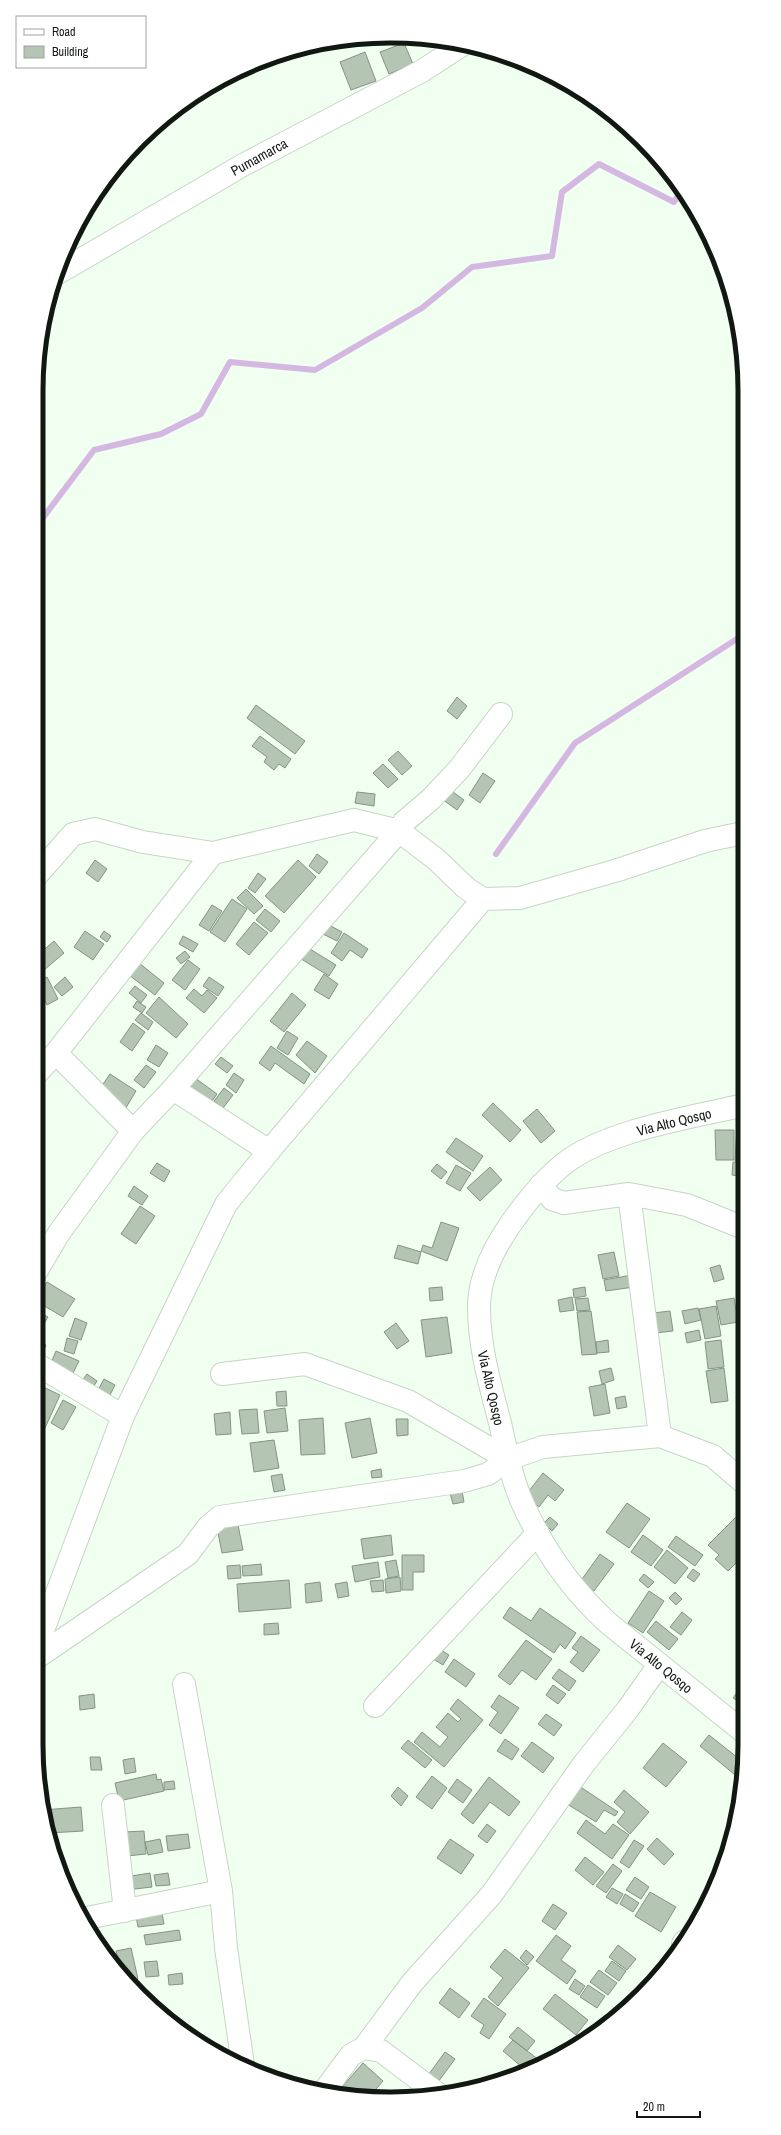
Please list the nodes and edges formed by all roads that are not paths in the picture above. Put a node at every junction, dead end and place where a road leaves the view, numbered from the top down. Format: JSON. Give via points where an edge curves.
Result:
{"nodes":[{"id":1,"x":455,"y":49,"type":"edge"},
{"id":2,"x":65,"y":269,"type":"edge"},
{"id":3,"x":501,"y":714,"type":"dead end"},
{"id":4,"x":399,"y":831,"type":"junction"},
{"id":5,"x":738,"y":834,"type":"edge"},
{"id":6,"x":213,"y":853,"type":"junction"},
{"id":7,"x":43,"y":868,"type":"edge"},
{"id":8,"x":483,"y":899,"type":"junction"},
{"id":9,"x":56,"y":1053,"type":"junction"},
{"id":10,"x":43,"y":1067,"type":"edge"},
{"id":11,"x":173,"y":1089,"type":"junction"},
{"id":12,"x":738,"y":1106,"type":"edge"},
{"id":13,"x":133,"y":1131,"type":"junction"},
{"id":14,"x":269,"y":1151,"type":"junction"},
{"id":15,"x":541,"y":1185,"type":"junction"},
{"id":16,"x":630,"y":1194,"type":"junction"},
{"id":17,"x":738,"y":1226,"type":"edge"},
{"id":18,"x":43,"y":1260,"type":"edge"},
{"id":19,"x":43,"y":1368,"type":"edge"},
{"id":20,"x":222,"y":1374,"type":"dead end"},
{"id":21,"x":123,"y":1416,"type":"junction"},
{"id":22,"x":660,"y":1436,"type":"junction"},
{"id":23,"x":508,"y":1459,"type":"junction"},
{"id":24,"x":738,"y":1479,"type":"edge"},
{"id":25,"x":538,"y":1533,"type":"junction"},
{"id":26,"x":43,"y":1630,"type":"edge"},
{"id":27,"x":43,"y":1653,"type":"edge"},
{"id":28,"x":658,"y":1665,"type":"junction"},
{"id":29,"x":184,"y":1684,"type":"dead end"},
{"id":30,"x":375,"y":1706,"type":"dead end"},
{"id":31,"x":738,"y":1728,"type":"edge"},
{"id":32,"x":113,"y":1805,"type":"dead end"},
{"id":33,"x":221,"y":1891,"type":"junction"},
{"id":34,"x":125,"y":1911,"type":"junction"},
{"id":35,"x":90,"y":1917,"type":"edge"},
{"id":36,"x":364,"y":2048,"type":"junction"},
{"id":37,"x":242,"y":2058,"type":"edge"},
{"id":38,"x":328,"y":2086,"type":"edge"},
{"id":39,"x":432,"y":2089,"type":"edge"}],
"edges":[{"from":1,"to":2,"type":"street","name":"Pumamarca","via":[[422,71],[243,165]]},
{"from":3,"to":4,"type":"street","via":[[460,768],[431,799],[404,822]]},
{"from":4,"to":6,"type":"street","via":[[354,820]]},
{"from":4,"to":8,"type":"street","via":[[437,860],[466,888]]},
{"from":4,"to":11,"type":"street"},
{"from":5,"to":8,"type":"street","via":[[705,841],[618,870],[520,898]]},
{"from":6,"to":7,"type":"street","via":[[144,842],[95,829],[72,834]]},
{"from":6,"to":9,"type":"street"},
{"from":8,"to":14,"type":"street"},
{"from":9,"to":10,"type":"street"},
{"from":9,"to":13,"type":"street"},
{"from":11,"to":13,"type":"street"},
{"from":11,"to":14,"type":"street"},
{"from":12,"to":15,"type":"street","name":"Via Alto Qosqo","via":[[622,1135],[592,1147],[564,1164]]},
{"from":13,"to":18,"type":"street","via":[[59,1233]]},
{"from":14,"to":21,"type":"street","via":[[226,1204]]},
{"from":15,"to":16,"type":"street","via":[[552,1199],[564,1203]]},
{"from":15,"to":23,"type":"street","name":"Via Alto Qosqo","via":[[504,1232],[492,1254],[482,1282],[479,1305],[480,1343]]},
{"from":16,"to":17,"type":"street","via":[[687,1205]]},
{"from":16,"to":22,"type":"street"},
{"from":19,"to":21,"type":"street"},
{"from":20,"to":23,"type":"street","via":[[304,1364],[408,1401]]},
{"from":21,"to":26,"type":"street"},
{"from":22,"to":23,"type":"street","via":[[543,1447]]},
{"from":22,"to":24,"type":"street","via":[[713,1456]]},
{"from":23,"to":25,"type":"street","name":"Via Alto Qosqo","via":[[521,1501]]},
{"from":23,"to":27,"type":"street","via":[[488,1474],[464,1481],[220,1517],[208,1527],[188,1554]]},
{"from":25,"to":28,"type":"street","name":"Via Alto Qosqo","via":[[562,1572],[587,1604]]},
{"from":25,"to":30,"type":"street"},
{"from":28,"to":31,"type":"street","name":"Via Alto Qosqo"},
{"from":28,"to":36,"type":"street","via":[[632,1703],[578,1771],[492,1894],[412,1983]]},
{"from":29,"to":33,"type":"street"},
{"from":32,"to":34,"type":"street"},
{"from":33,"to":34,"type":"street"},
{"from":33,"to":37,"type":"street","via":[[226,1948]]},
{"from":34,"to":35,"type":"street"},
{"from":36,"to":38,"type":"street","via":[[351,2055]]},
{"from":36,"to":39,"type":"street","via":[[380,2051]]}]}
